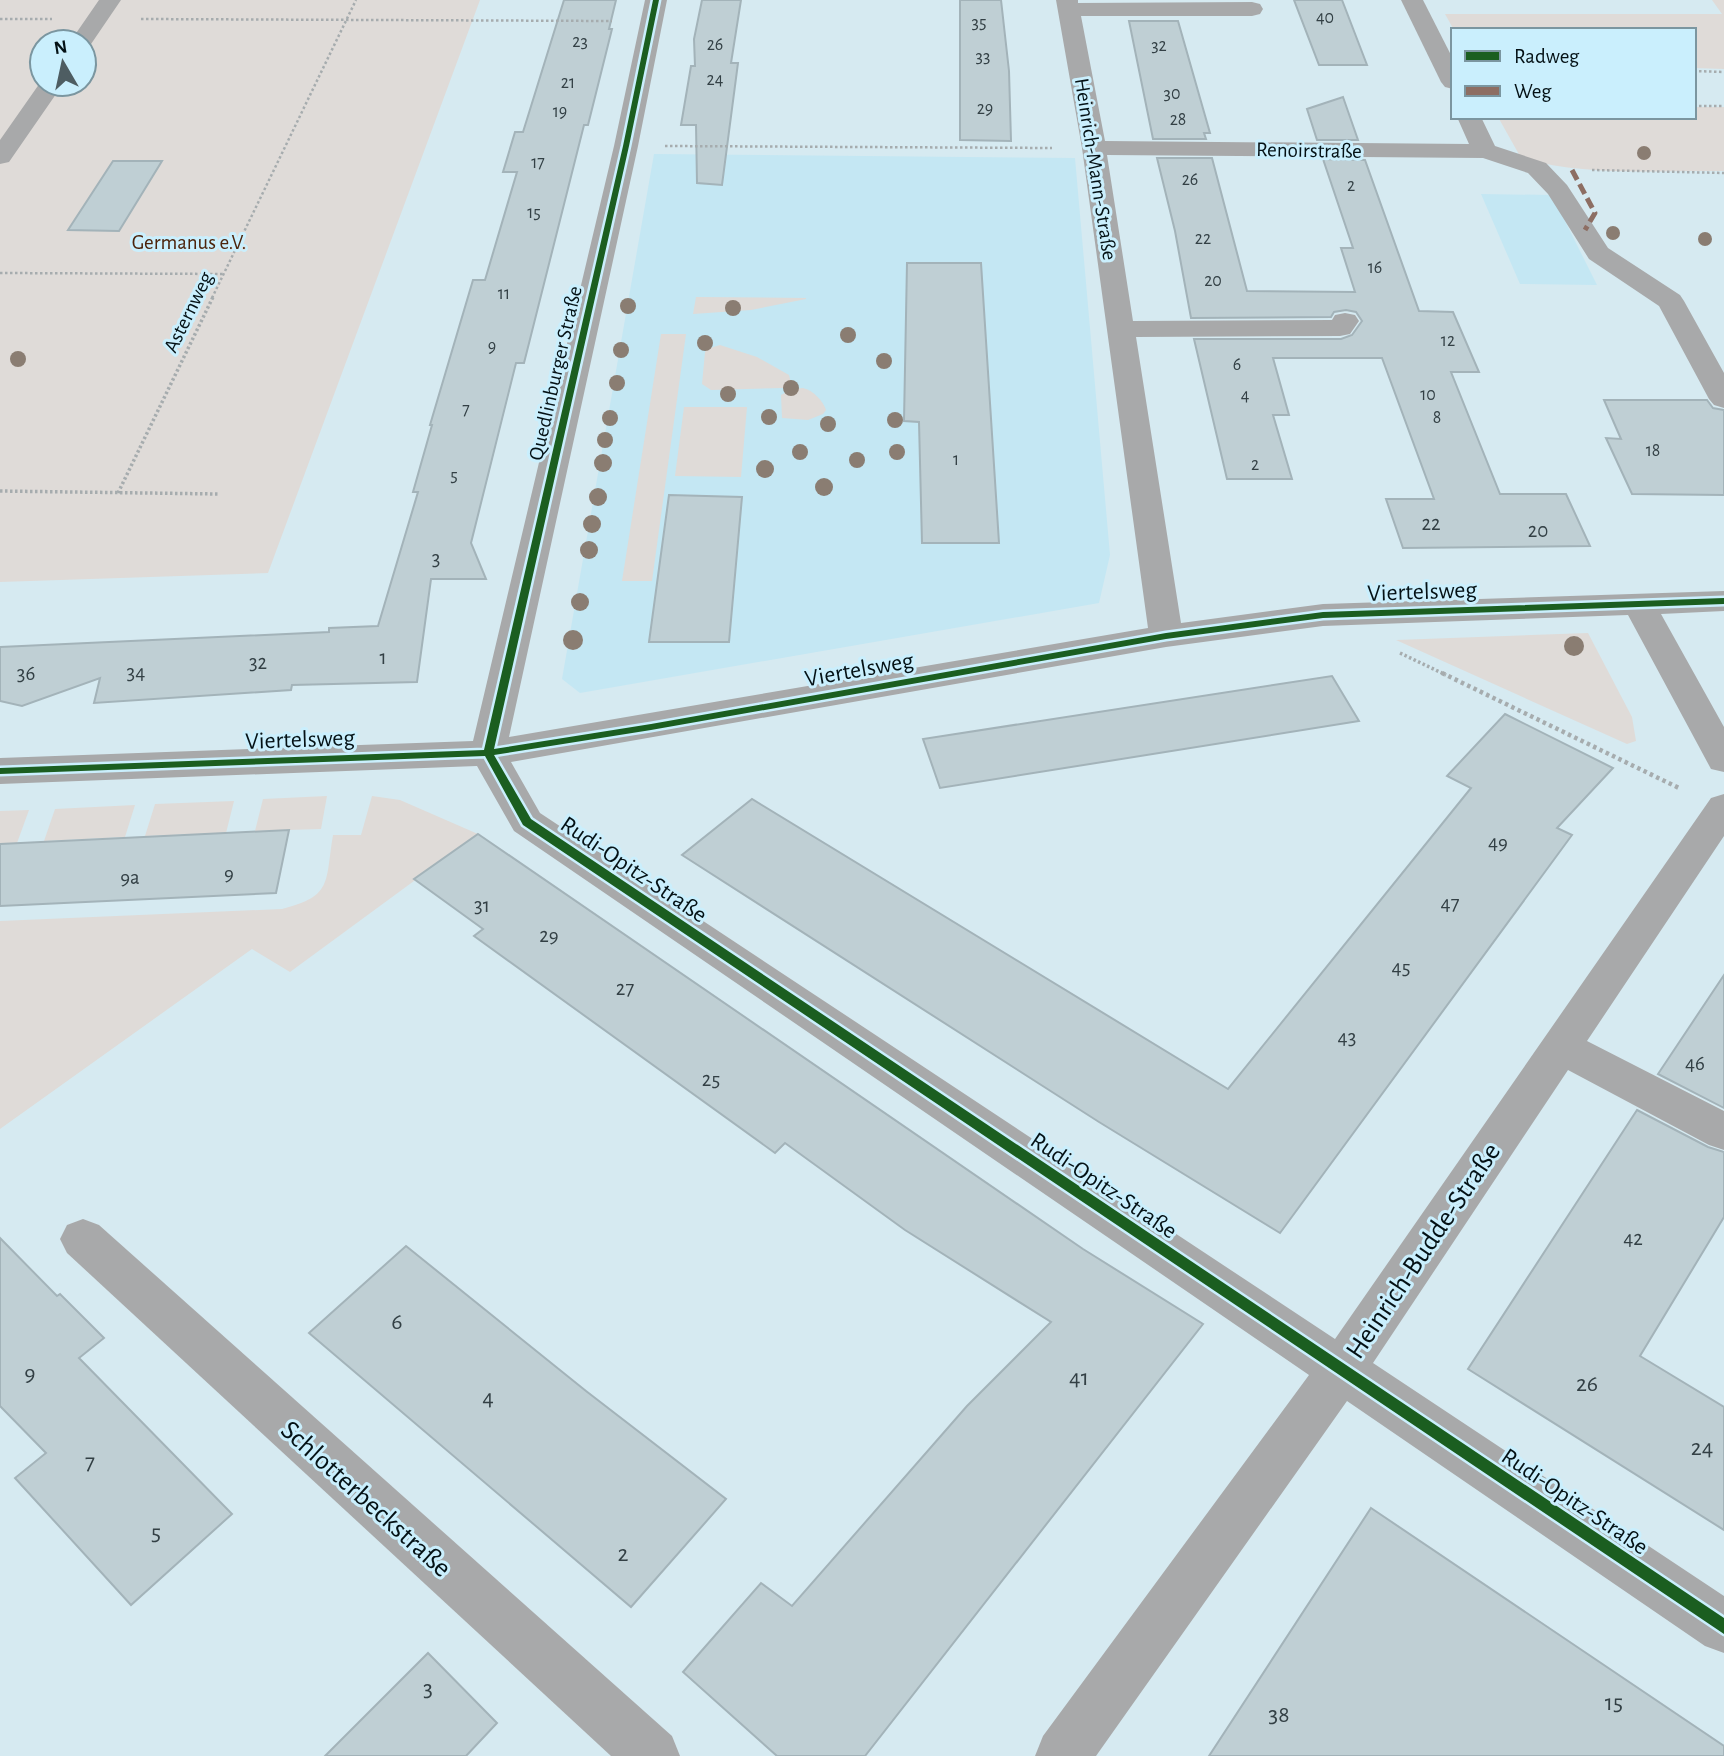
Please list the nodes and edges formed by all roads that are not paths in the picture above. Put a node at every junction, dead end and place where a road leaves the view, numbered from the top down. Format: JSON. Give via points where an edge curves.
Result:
{"nodes":[{"id":1,"x":110,"y":0,"type":"edge"},
{"id":2,"x":656,"y":0,"type":"edge"},
{"id":3,"x":1412,"y":0,"type":"edge"},
{"id":4,"x":1068,"y":5,"type":"edge"},
{"id":5,"x":1252,"y":9,"type":"dead end"},
{"id":6,"x":91,"y":28,"type":"edge"},
{"id":7,"x":1451,"y":78,"type":"edge"},
{"id":8,"x":41,"y":98,"type":"edge"},
{"id":9,"x":1470,"y":119,"type":"edge"},
{"id":10,"x":1094,"y":148,"type":"junction"},
{"id":11,"x":1485,"y":151,"type":"junction"},
{"id":12,"x":0,"y":157,"type":"edge"},
{"id":13,"x":1345,"y":321,"type":"dead end"},
{"id":14,"x":1121,"y":329,"type":"junction"},
{"id":15,"x":1724,"y":399,"type":"edge"},
{"id":16,"x":1724,"y":601,"type":"edge"},
{"id":17,"x":1639,"y":604,"type":"junction"},
{"id":18,"x":1166,"y":636,"type":"junction"},
{"id":19,"x":488,"y":753,"type":"junction"},
{"id":20,"x":1724,"y":760,"type":"edge"},
{"id":21,"x":0,"y":771,"type":"edge"},
{"id":22,"x":1723,"y":808,"type":"edge"},
{"id":23,"x":1561,"y":1047,"type":"junction"},
{"id":24,"x":1724,"y":1132,"type":"edge"},
{"id":25,"x":83,"y":1239,"type":"dead end"},
{"id":26,"x":1341,"y":1370,"type":"junction"},
{"id":27,"x":1724,"y":1627,"type":"edge"},
{"id":28,"x":652,"y":1756,"type":"edge"},
{"id":29,"x":1063,"y":1756,"type":"edge"}],
"edges":[{"from":1,"to":6,"type":"street"},
{"from":2,"to":19,"type":"street","name":"Quedlinburger Straße"},
{"from":3,"to":7,"type":"street"},
{"from":4,"to":5,"type":"street","name":"Heinrich-Mann-Straße"},
{"from":4,"to":10,"type":"street","name":"Heinrich-Mann-Straße"},
{"from":8,"to":12,"type":"street"},
{"from":9,"to":11,"type":"street"},
{"from":10,"to":11,"type":"street","name":"Renoirstraße"},
{"from":10,"to":14,"type":"street","name":"Heinrich-Mann-Straße"},
{"from":11,"to":15,"type":"street","name":"Renoirstraße","via":[[1537,168],[1558,190],[1598,253],[1670,301]]},
{"from":13,"to":14,"type":"street","via":[[1340,328]]},
{"from":14,"to":18,"type":"street","name":"Heinrich-Mann-Straße"},
{"from":16,"to":17,"type":"street","name":"Viertelsweg"},
{"from":17,"to":18,"type":"street","name":"Viertelsweg","via":[[1323,615]]},
{"from":17,"to":20,"type":"street"},
{"from":18,"to":19,"type":"street","name":"Viertelsweg"},
{"from":19,"to":21,"type":"street","name":"Viertelsweg"},
{"from":19,"to":26,"type":"street","name":"Rudi-Opitz-Straße","via":[[527,822]]},
{"from":22,"to":23,"type":"street","name":"Heinrich-Budde-Straße"},
{"from":23,"to":24,"type":"street"},
{"from":23,"to":26,"type":"street","name":"Heinrich-Budde-Straße"},
{"from":25,"to":28,"type":"street","name":"Schlotterbeckstraße"},
{"from":26,"to":27,"type":"street","name":"Rudi-Opitz-Straße"},
{"from":26,"to":29,"type":"street","name":"Heinrich-Budde-Straße"}]}
